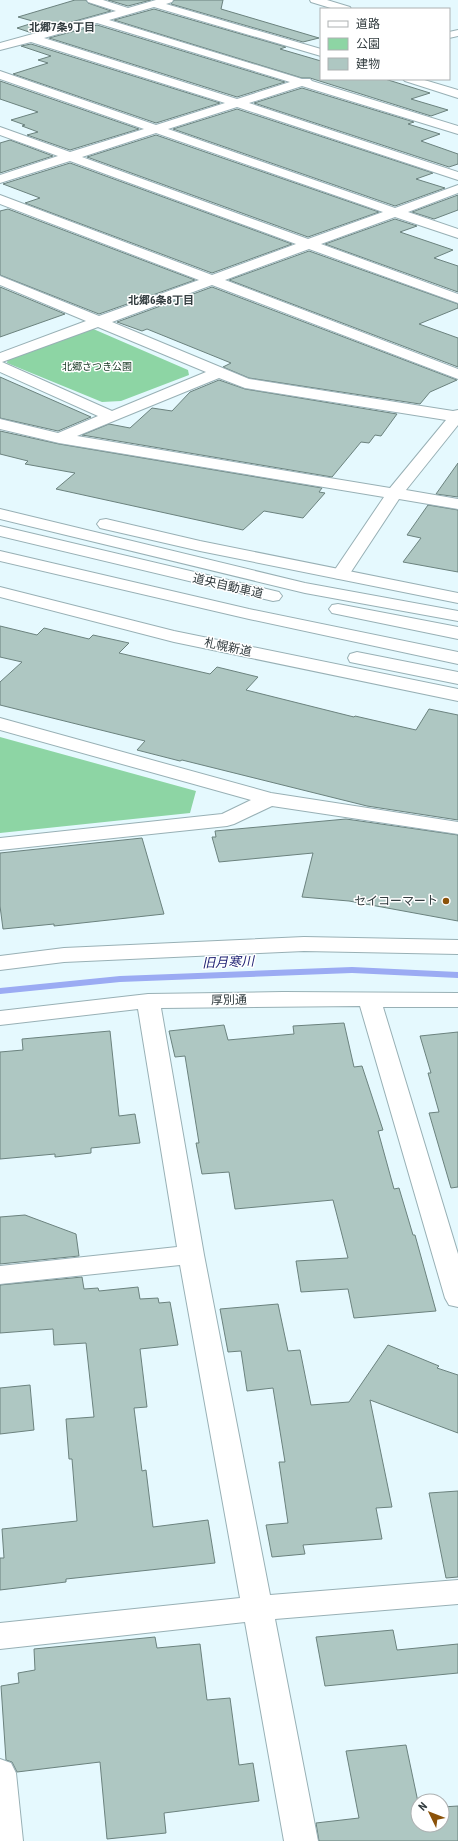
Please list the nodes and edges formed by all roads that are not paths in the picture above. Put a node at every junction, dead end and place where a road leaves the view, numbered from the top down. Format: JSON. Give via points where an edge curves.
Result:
{"nodes":[{"id":1,"x":92,"y":0,"type":"edge"},
{"id":2,"x":168,"y":0,"type":"edge"},
{"id":3,"x":315,"y":0,"type":"edge"},
{"id":4,"x":154,"y":4,"type":"junction"},
{"id":5,"x":343,"y":8,"type":"edge"},
{"id":6,"x":127,"y":11,"type":"junction"},
{"id":7,"x":98,"y":20,"type":"junction"},
{"id":8,"x":31,"y":38,"type":"junction"},
{"id":9,"x":0,"y":40,"type":"edge"},
{"id":10,"x":12,"y":44,"type":"junction"},
{"id":11,"x":0,"y":47,"type":"edge"},
{"id":12,"x":320,"y":53,"type":"edge"},
{"id":13,"x":0,"y":75,"type":"edge"},
{"id":14,"x":320,"y":76,"type":"edge"},
{"id":15,"x":412,"y":80,"type":"edge"},
{"id":16,"x":304,"y":82,"type":"junction"},
{"id":17,"x":458,"y":94,"type":"edge"},
{"id":18,"x":237,"y":103,"type":"junction"},
{"id":19,"x":156,"y":129,"type":"junction"},
{"id":20,"x":0,"y":130,"type":"edge"},
{"id":21,"x":458,"y":130,"type":"edge"},
{"id":22,"x":70,"y":156,"type":"junction"},
{"id":23,"x":458,"y":176,"type":"edge"},
{"id":24,"x":0,"y":178,"type":"edge"},
{"id":25,"x":458,"y":189,"type":"edge"},
{"id":26,"x":0,"y":199,"type":"edge"},
{"id":27,"x":395,"y":212,"type":"junction"},
{"id":28,"x":458,"y":234,"type":"edge"},
{"id":29,"x":308,"y":244,"type":"junction"},
{"id":30,"x":213,"y":279,"type":"junction"},
{"id":31,"x":0,"y":280,"type":"edge"},
{"id":32,"x":458,"y":299,"type":"edge"},
{"id":33,"x":99,"y":321,"type":"junction"},
{"id":34,"x":0,"y":358,"type":"edge"},
{"id":35,"x":0,"y":366,"type":"edge"},
{"id":36,"x":220,"y":372,"type":"junction"},
{"id":37,"x":458,"y":374,"type":"edge"},
{"id":38,"x":111,"y":416,"type":"junction"},
{"id":39,"x":457,"y":416,"type":"edge"},
{"id":40,"x":0,"y":424,"type":"edge"},
{"id":41,"x":59,"y":438,"type":"junction"},
{"id":42,"x":395,"y":493,"type":"junction"},
{"id":43,"x":0,"y":499,"type":"edge"},
{"id":44,"x":458,"y":504,"type":"edge"},
{"id":45,"x":0,"y":514,"type":"edge"},
{"id":46,"x":0,"y":531,"type":"edge"},
{"id":47,"x":0,"y":556,"type":"edge"},
{"id":48,"x":341,"y":574,"type":"junction"},
{"id":49,"x":0,"y":578,"type":"edge"},
{"id":50,"x":0,"y":592,"type":"edge"},
{"id":51,"x":458,"y":598,"type":"edge"},
{"id":52,"x":458,"y":616,"type":"edge"},
{"id":53,"x":458,"y":633,"type":"edge"},
{"id":54,"x":458,"y":658,"type":"edge"},
{"id":55,"x":458,"y":678,"type":"edge"},
{"id":56,"x":458,"y":695,"type":"edge"},
{"id":57,"x":0,"y":724,"type":"edge"},
{"id":58,"x":269,"y":799,"type":"junction"},
{"id":59,"x":458,"y":828,"type":"edge"},
{"id":60,"x":0,"y":844,"type":"edge"},
{"id":61,"x":458,"y":947,"type":"edge"},
{"id":62,"x":0,"y":963,"type":"edge"},
{"id":63,"x":370,"y":1000,"type":"junction"},
{"id":64,"x":458,"y":1000,"type":"edge"},
{"id":65,"x":148,"y":1001,"type":"junction"},
{"id":66,"x":0,"y":1018,"type":"edge"},
{"id":67,"x":191,"y":1255,"type":"junction"},
{"id":68,"x":0,"y":1275,"type":"edge"},
{"id":69,"x":458,"y":1298,"type":"edge"},
{"id":70,"x":458,"y":1592,"type":"edge"},
{"id":71,"x":258,"y":1608,"type":"junction"},
{"id":72,"x":0,"y":1636,"type":"edge"},
{"id":73,"x":0,"y":1773,"type":"edge"},
{"id":74,"x":6,"y":1841,"type":"edge"},
{"id":75,"x":301,"y":1841,"type":"edge"}],
"edges":[{"from":1,"to":6,"type":"main road"},
{"from":2,"to":4,"type":"main road"},
{"from":3,"to":5,"type":"main road"},
{"from":4,"to":6,"type":"main road"},
{"from":4,"to":12,"type":"main road"},
{"from":6,"to":7,"type":"main road"},
{"from":7,"to":8,"type":"main road"},
{"from":7,"to":16,"type":"main road"},
{"from":8,"to":10,"type":"main road"},
{"from":8,"to":18,"type":"main road"},
{"from":9,"to":10,"type":"main road"},
{"from":10,"to":11,"type":"main road"},
{"from":13,"to":19,"type":"main road"},
{"from":14,"to":16,"type":"main road"},
{"from":15,"to":17,"type":"main road"},
{"from":16,"to":18,"type":"main road"},
{"from":16,"to":21,"type":"main road"},
{"from":18,"to":19,"type":"main road"},
{"from":18,"to":23,"type":"main road"},
{"from":19,"to":22,"type":"main road"},
{"from":19,"to":27,"type":"main road"},
{"from":20,"to":22,"type":"main road"},
{"from":22,"to":24,"type":"main road"},
{"from":22,"to":29,"type":"main road"},
{"from":25,"to":27,"type":"main road"},
{"from":26,"to":30,"type":"main road"},
{"from":27,"to":28,"type":"main road"},
{"from":27,"to":29,"type":"main road"},
{"from":29,"to":30,"type":"main road"},
{"from":29,"to":32,"type":"main road"},
{"from":30,"to":33,"type":"main road"},
{"from":30,"to":37,"type":"main road"},
{"from":31,"to":33,"type":"main road"},
{"from":33,"to":34,"type":"main road"},
{"from":33,"to":36,"type":"main road"},
{"from":35,"to":38,"type":"main road"},
{"from":36,"to":38,"type":"main road"},
{"from":36,"to":39,"type":"main road","via":[[245,383]]},
{"from":38,"to":41,"type":"main road"},
{"from":39,"to":42,"type":"main road"},
{"from":40,"to":41,"type":"main road"},
{"from":41,"to":42,"type":"main road"},
{"from":42,"to":44,"type":"main road"},
{"from":42,"to":48,"type":"main road"},
{"from":43,"to":48,"type":"main road","via":[[200,546]]},
{"from":45,"to":52,"type":"main road","via":[[305,588]]},
{"from":46,"to":53,"type":"main road","name":"道央自動車道","via":[[275,597]]},
{"from":47,"to":54,"type":"main road","name":"道央自動車道","via":[[249,614]]},
{"from":48,"to":51,"type":"main road"},
{"from":49,"to":55,"type":"main road","via":[[200,627]]},
{"from":50,"to":56,"type":"main road","name":"札幌新道","via":[[174,636]]},
{"from":57,"to":58,"type":"main road"},
{"from":58,"to":59,"type":"main road"},
{"from":58,"to":60,"type":"main road","via":[[227,820]]},
{"from":61,"to":62,"type":"main road","via":[[304,944],[64,955]]},
{"from":63,"to":64,"type":"main road","name":"厚別通"},
{"from":63,"to":65,"type":"main road","name":"厚別通"},
{"from":63,"to":69,"type":"main road"},
{"from":65,"to":66,"type":"main road","name":"厚別通"},
{"from":65,"to":67,"type":"main road"},
{"from":67,"to":68,"type":"main road"},
{"from":67,"to":71,"type":"main road"},
{"from":70,"to":71,"type":"main road"},
{"from":71,"to":72,"type":"main road"},
{"from":71,"to":75,"type":"main road"},
{"from":73,"to":74,"type":"main road"}]}
